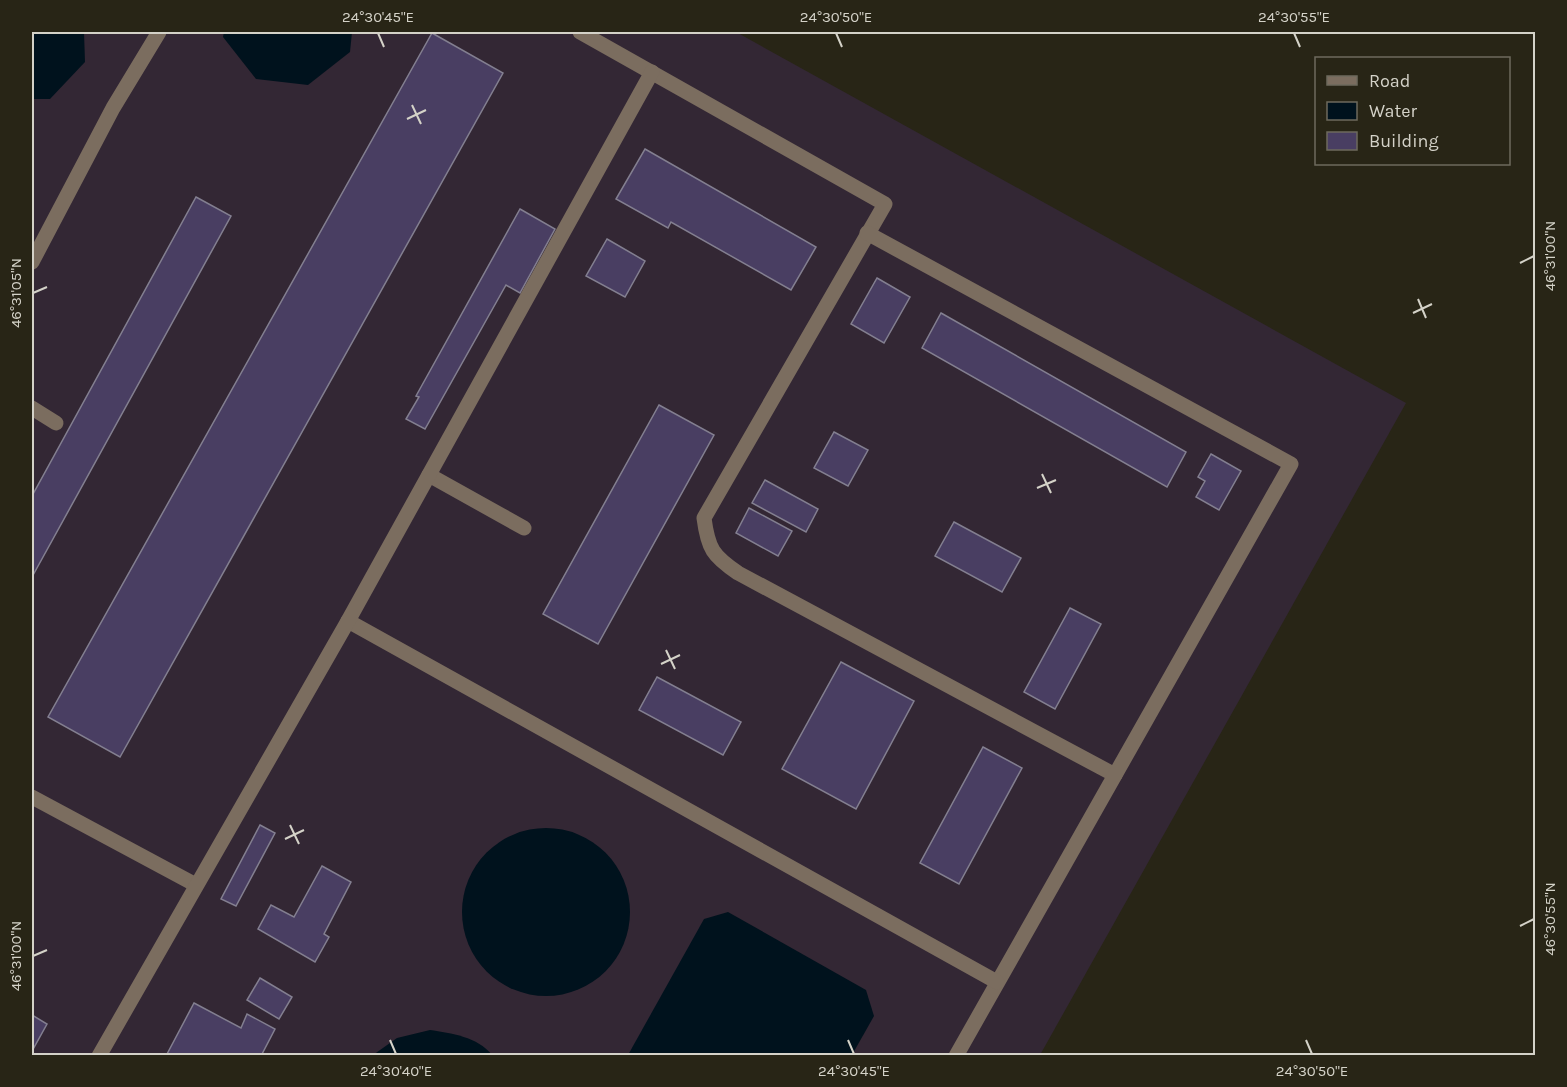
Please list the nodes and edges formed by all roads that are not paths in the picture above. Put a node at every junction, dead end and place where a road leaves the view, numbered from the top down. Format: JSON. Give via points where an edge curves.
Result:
{"nodes":[{"id":1,"x":159,"y":32,"type":"edge"},
{"id":2,"x":580,"y":32,"type":"edge"},
{"id":3,"x":652,"y":72,"type":"junction"},
{"id":4,"x":867,"y":233,"type":"junction"},
{"id":5,"x":32,"y":262,"type":"edge"},
{"id":6,"x":32,"y":408,"type":"edge"},
{"id":7,"x":56,"y":423,"type":"dead end"},
{"id":8,"x":429,"y":475,"type":"junction"},
{"id":9,"x":524,"y":528,"type":"dead end"},
{"id":10,"x":348,"y":621,"type":"junction"},
{"id":11,"x":1115,"y":775,"type":"junction"},
{"id":12,"x":32,"y":797,"type":"edge"},
{"id":13,"x":196,"y":885,"type":"junction"},
{"id":14,"x":997,"y":982,"type":"junction"},
{"id":15,"x":99,"y":1056,"type":"edge"},
{"id":16,"x":956,"y":1056,"type":"edge"}],
"edges":[{"from":1,"to":5,"type":"lane","via":[[113,108]]},
{"from":2,"to":3,"type":"lane"},
{"from":3,"to":4,"type":"lane","via":[[885,204]]},
{"from":3,"to":8,"type":"lane"},
{"from":4,"to":11,"type":"lane","via":[[704,518],[707,540],[719,560],[738,573]]},
{"from":4,"to":11,"type":"lane","via":[[1291,464]]},
{"from":6,"to":7,"type":"lane"},
{"from":8,"to":9,"type":"lane"},
{"from":8,"to":10,"type":"lane"},
{"from":10,"to":13,"type":"lane"},
{"from":10,"to":14,"type":"lane"},
{"from":11,"to":14,"type":"lane"},
{"from":12,"to":13,"type":"lane"},
{"from":13,"to":15,"type":"lane"},
{"from":14,"to":16,"type":"lane"}]}
